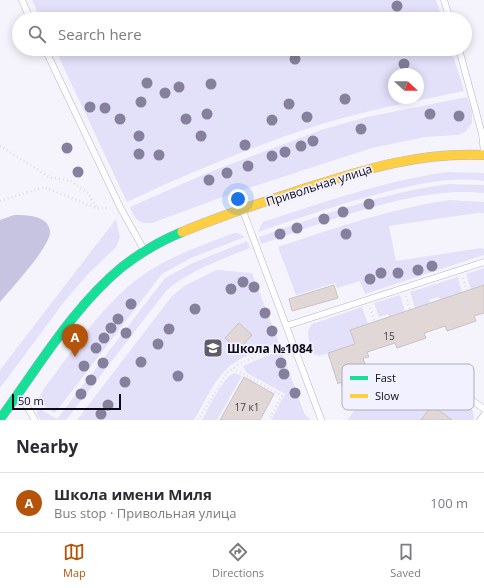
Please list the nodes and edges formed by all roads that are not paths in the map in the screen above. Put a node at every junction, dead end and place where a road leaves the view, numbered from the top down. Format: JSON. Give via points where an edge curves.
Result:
{"nodes":[{"id":1,"x":22,"y":0,"type":"edge"},
{"id":2,"x":444,"y":0,"type":"edge"},
{"id":3,"x":27,"y":12,"type":"edge"},
{"id":4,"x":448,"y":12,"type":"edge"},
{"id":5,"x":48,"y":56,"type":"edge"},
{"id":6,"x":461,"y":56,"type":"edge"},
{"id":7,"x":484,"y":155,"type":"edge"},
{"id":8,"x":242,"y":210,"type":"junction"},
{"id":9,"x":145,"y":252,"type":"junction"},
{"id":10,"x":484,"y":262,"type":"edge"},
{"id":11,"x":286,"y":326,"type":"junction"},
{"id":12,"x":19,"y":394,"type":"junction"},
{"id":13,"x":474,"y":402,"type":"edge"},
{"id":14,"x":484,"y":409,"type":"edge"},
{"id":15,"x":484,"y":416,"type":"edge"},
{"id":16,"x":0,"y":419,"type":"edge"},
{"id":17,"x":321,"y":419,"type":"dead end"},
{"id":18,"x":35,"y":420,"type":"edge"},
{"id":19,"x":480,"y":420,"type":"edge"}],
"edges":[{"from":1,"to":3,"type":"lane"},
{"from":2,"to":4,"type":"lane"},
{"from":5,"to":9,"type":"lane","via":[[121,209]]},
{"from":6,"to":7,"type":"lane","via":[[482,134]]},
{"from":7,"to":8,"type":"main road","name":"Привольная улица","via":[[447,154],[410,159],[369,169]]},
{"from":8,"to":9,"type":"main road","name":"Привольная улица","via":[[182,232]]},
{"from":8,"to":11,"type":"lane"},
{"from":9,"to":12,"type":"main road","name":"Привольная улица","via":[[123,267],[100,288],[79,312]]},
{"from":10,"to":11,"type":"lane"},
{"from":11,"to":17,"type":"lane"},
{"from":12,"to":16,"type":"main road","name":"Привольная улица"},
{"from":12,"to":18,"type":"lane"},
{"from":13,"to":14,"type":"lane"},
{"from":15,"to":19,"type":"lane"}]}
